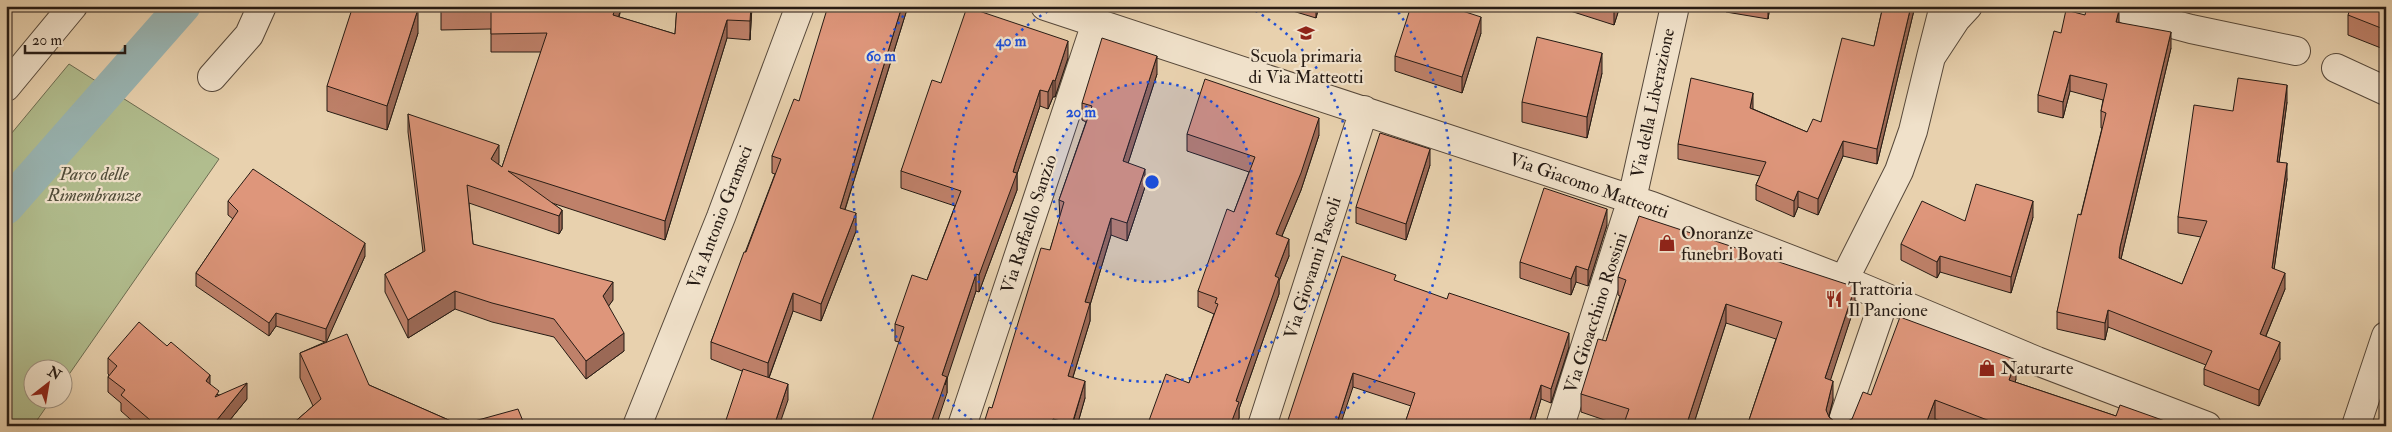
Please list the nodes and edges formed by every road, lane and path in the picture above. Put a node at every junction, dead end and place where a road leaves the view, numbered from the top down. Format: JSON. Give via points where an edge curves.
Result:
{"nodes":[{"id":1,"x":73,"y":6,"type":"edge"},
{"id":2,"x":262,"y":6,"type":"edge"},
{"id":3,"x":800,"y":6,"type":"edge"},
{"id":4,"x":1045,"y":6,"type":"edge"},
{"id":5,"x":1675,"y":6,"type":"edge"},
{"id":6,"x":1944,"y":6,"type":"edge"},
{"id":7,"x":1968,"y":6,"type":"edge"},
{"id":8,"x":2105,"y":6,"type":"edge"},
{"id":9,"x":1096,"y":23,"type":"junction"},
{"id":10,"x":2296,"y":51,"type":"dead end"},
{"id":11,"x":1931,"y":57,"type":"junction"},
{"id":12,"x":2336,"y":68,"type":"dead end"},
{"id":13,"x":212,"y":76,"type":"dead end"},
{"id":14,"x":6,"y":87,"type":"edge"},
{"id":15,"x":2386,"y":91,"type":"edge"},
{"id":16,"x":1364,"y":110,"type":"junction"},
{"id":17,"x":1632,"y":200,"type":"junction"},
{"id":18,"x":1844,"y":280,"type":"junction"},
{"id":19,"x":1885,"y":298,"type":"junction"},
{"id":20,"x":2386,"y":336,"type":"edge"},
{"id":21,"x":638,"y":426,"type":"edge"},
{"id":22,"x":962,"y":426,"type":"edge"},
{"id":23,"x":1262,"y":426,"type":"edge"},
{"id":24,"x":1560,"y":426,"type":"edge"},
{"id":25,"x":1841,"y":426,"type":"edge"},
{"id":26,"x":2207,"y":426,"type":"edge"},
{"id":27,"x":2356,"y":426,"type":"edge"}],
"edges":[{"from":1,"to":14,"type":"street"},
{"from":2,"to":13,"type":"street","via":[[249,35]]},
{"from":3,"to":21,"type":"street","name":"Via Antonio Gramsci"},
{"from":4,"to":9,"type":"street","name":"Via Giacomo Matteotti"},
{"from":5,"to":17,"type":"street","name":"Via della Liberazione"},
{"from":6,"to":11,"type":"street"},
{"from":7,"to":11,"type":"street"},
{"from":8,"to":10,"type":"street","via":[[2191,29]]},
{"from":9,"to":16,"type":"street","name":"Via Giacomo Matteotti"},
{"from":9,"to":22,"type":"street","name":"Via Raffaello Sanzio"},
{"from":11,"to":18,"type":"street","via":[[1913,131],[1899,171]]},
{"from":12,"to":15,"type":"street"},
{"from":16,"to":17,"type":"street","name":"Via Giacomo Matteotti"},
{"from":16,"to":23,"type":"street","name":"Via Giovanni Pascoli"},
{"from":17,"to":18,"type":"street","name":"Via Giacomo Matteotti"},
{"from":17,"to":24,"type":"street","name":"Via Gioacchino Rossini"},
{"from":18,"to":19,"type":"street","name":"Via Giacomo Matteotti"},
{"from":19,"to":25,"type":"street"},
{"from":19,"to":26,"type":"street","name":"Via Giacomo Matteotti","via":[[2036,361]]},
{"from":20,"to":27,"type":"street"}]}
